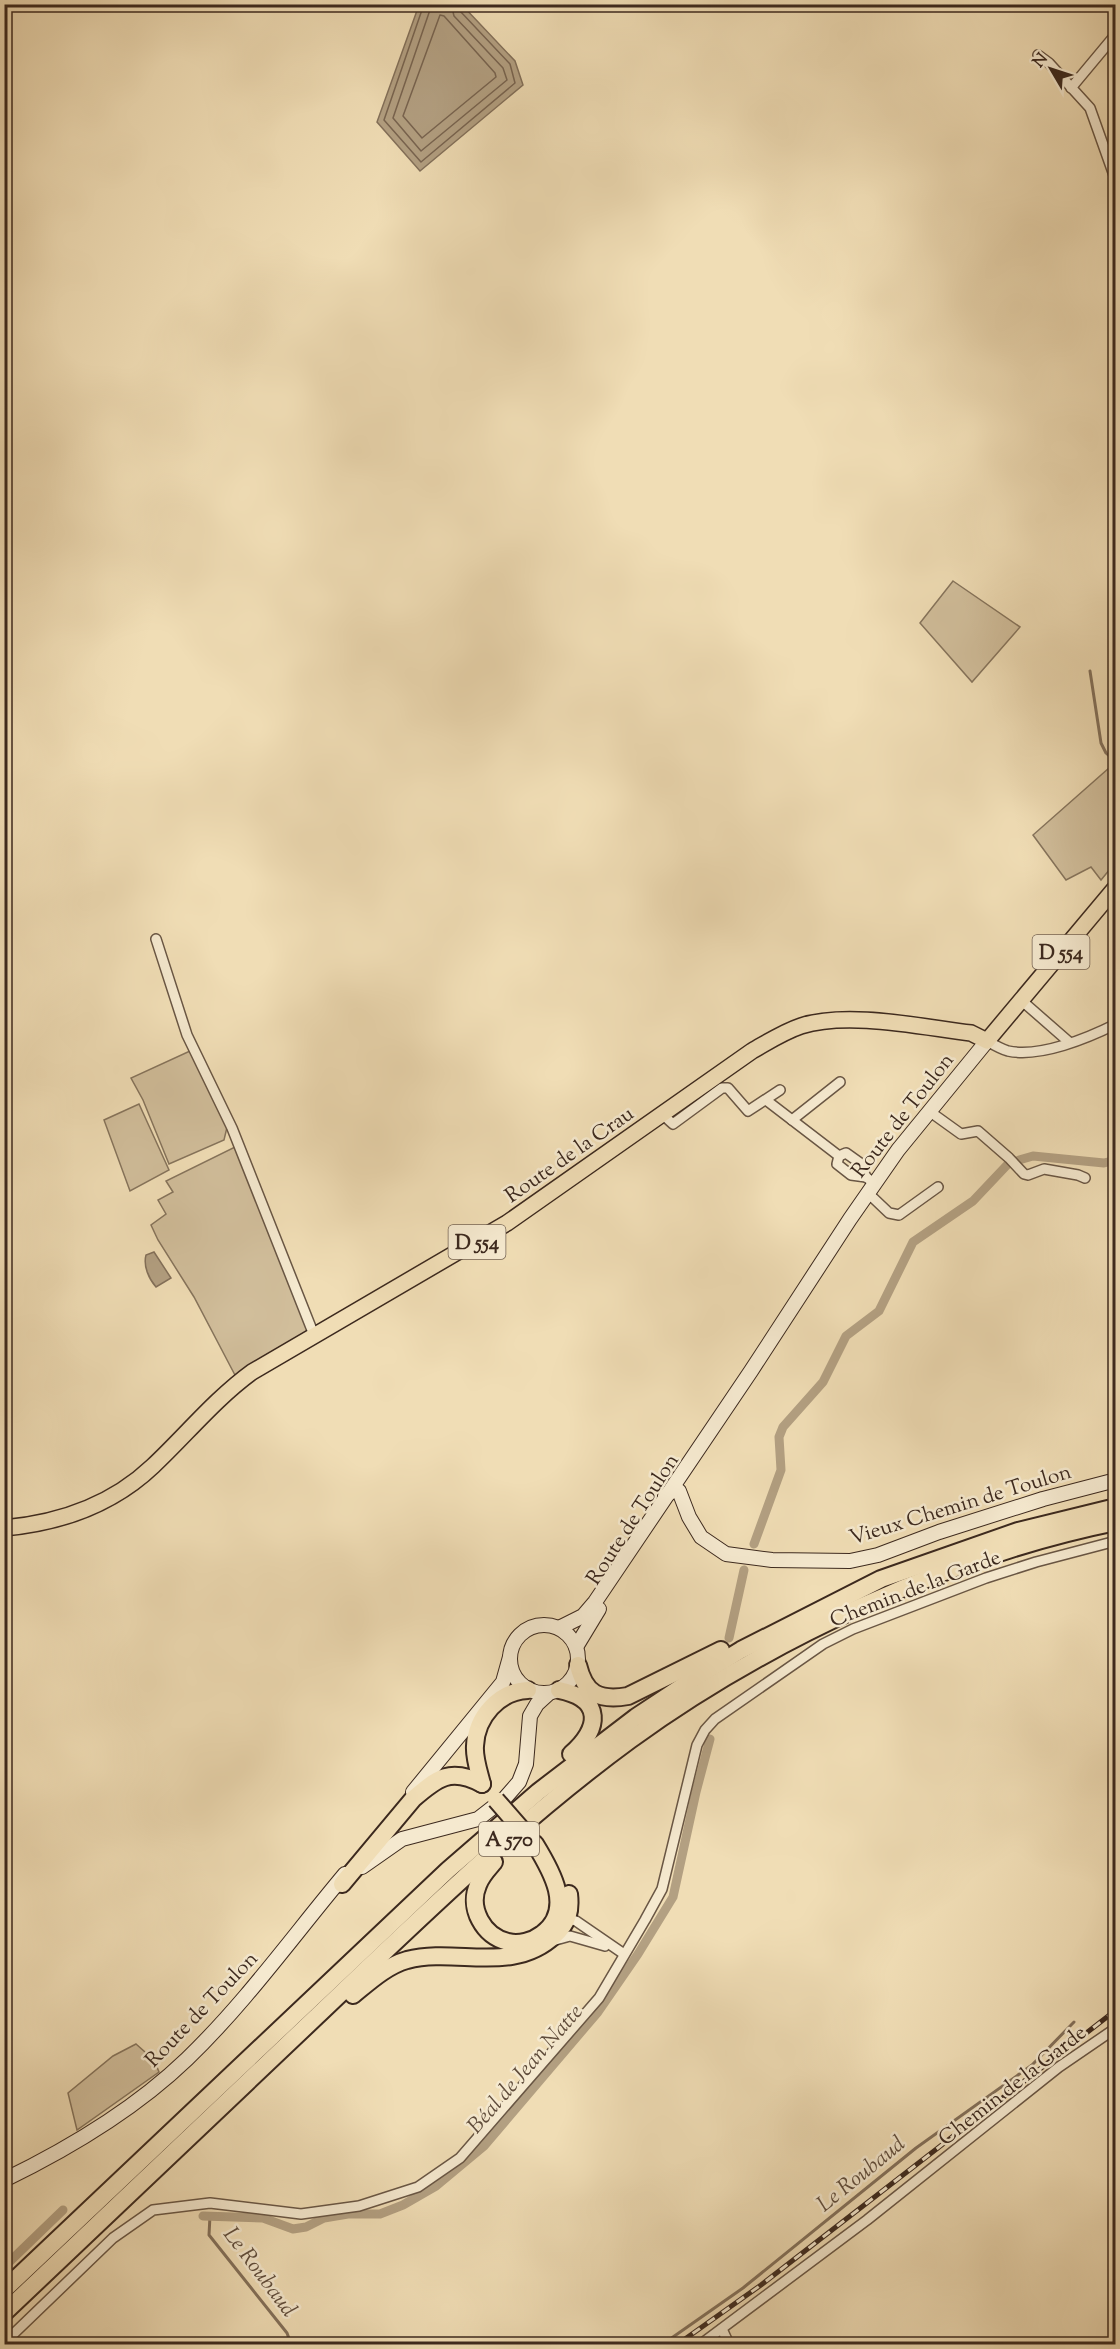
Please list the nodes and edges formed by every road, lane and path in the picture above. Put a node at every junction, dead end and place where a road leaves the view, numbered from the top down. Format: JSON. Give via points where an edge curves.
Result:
{"nodes":[{"id":1,"x":1116,"y":34,"type":"edge"},
{"id":2,"x":1038,"y":55,"type":"dead end"},
{"id":3,"x":1071,"y":88,"type":"junction"},
{"id":4,"x":1116,"y":181,"type":"edge"},
{"id":5,"x":1116,"y":887,"type":"edge"},
{"id":6,"x":156,"y":939,"type":"dead end"},
{"id":7,"x":1021,"y":1000,"type":"junction"},
{"id":8,"x":1006,"y":1016,"type":"junction"},
{"id":9,"x":1116,"y":1024,"type":"edge"},
{"id":10,"x":970,"y":1033,"type":"junction"},
{"id":11,"x":987,"y":1041,"type":"junction"},
{"id":12,"x":1069,"y":1042,"type":"junction"},
{"id":13,"x":840,"y":1082,"type":"dead end"},
{"id":14,"x":780,"y":1090,"type":"dead end"},
{"id":15,"x":766,"y":1100,"type":"junction"},
{"id":16,"x":929,"y":1111,"type":"junction"},
{"id":17,"x":662,"y":1114,"type":"junction"},
{"id":18,"x":792,"y":1119,"type":"junction"},
{"id":19,"x":839,"y":1156,"type":"junction"},
{"id":20,"x":1085,"y":1178,"type":"dead end"},
{"id":21,"x":870,"y":1184,"type":"junction"},
{"id":22,"x":938,"y":1187,"type":"dead end"},
{"id":23,"x":314,"y":1335,"type":"junction"},
{"id":24,"x":742,"y":1384,"type":"junction"},
{"id":25,"x":1116,"y":1480,"type":"edge"},
{"id":26,"x":671,"y":1495,"type":"junction"},
{"id":27,"x":1116,"y":1507,"type":"edge"},
{"id":28,"x":1116,"y":1522,"type":"edge"},
{"id":29,"x":4,"y":1528,"type":"edge"},
{"id":30,"x":1116,"y":1541,"type":"edge"},
{"id":31,"x":881,"y":1580,"type":"junction"},
{"id":32,"x":819,"y":1626,"type":"junction"},
{"id":33,"x":559,"y":1628,"type":"junction"},
{"id":34,"x":576,"y":1647,"type":"junction"},
{"id":35,"x":510,"y":1657,"type":"junction"},
{"id":36,"x":578,"y":1665,"type":"junction"},
{"id":37,"x":528,"y":1690,"type":"junction"},
{"id":38,"x":554,"y":1692,"type":"junction"},
{"id":39,"x":481,"y":1711,"type":"junction"},
{"id":40,"x":482,"y":1784,"type":"junction"},
{"id":41,"x":533,"y":1842,"type":"junction"},
{"id":42,"x":342,"y":1884,"type":"junction"},
{"id":43,"x":563,"y":1924,"type":"junction"},
{"id":44,"x":298,"y":1933,"type":"junction"},
{"id":45,"x":624,"y":1954,"type":"junction"},
{"id":46,"x":1116,"y":2028,"type":"edge"},
{"id":47,"x":173,"y":2152,"type":"junction"},
{"id":48,"x":4,"y":2180,"type":"edge"},
{"id":49,"x":113,"y":2187,"type":"junction"},
{"id":50,"x":4,"y":2290,"type":"edge"},
{"id":51,"x":4,"y":2313,"type":"edge"},
{"id":52,"x":722,"y":2329,"type":"junction"},
{"id":53,"x":4,"y":2343,"type":"edge"},
{"id":54,"x":701,"y":2344,"type":"edge"},
{"id":55,"x":729,"y":2344,"type":"edge"}],
"edges":[{"from":1,"to":3,"type":"street"},
{"from":2,"to":3,"type":"street"},
{"from":3,"to":4,"type":"street","via":[[1090,108]]},
{"from":5,"to":7,"type":"main road","name":"Route de Toulon","number":"D 554"},
{"from":6,"to":23,"type":"street","via":[[187,1035],[232,1128]]},
{"from":7,"to":8,"type":"main road","name":"Route de Toulon","number":"D 554"},
{"from":7,"to":12,"type":"street"},
{"from":8,"to":10,"type":"main road"},
{"from":8,"to":11,"type":"main road","name":"Route de Toulon","number":"D 554"},
{"from":9,"to":12,"type":"street"},
{"from":10,"to":11,"type":"main road","name":"Route de la Crau","number":"D 554"},
{"from":10,"to":17,"type":"main road","name":"Route de la Crau","number":"D 554","via":[[842,1019],[803,1026],[752,1051]]},
{"from":11,"to":12,"type":"street","via":[[1009,1052],[1054,1048]]},
{"from":11,"to":16,"type":"main road","name":"Route de Toulon"},
{"from":13,"to":18,"type":"street"},
{"from":14,"to":15,"type":"street"},
{"from":15,"to":17,"type":"street","via":[[748,1111],[728,1088],[722,1088],[673,1124]]},
{"from":15,"to":18,"type":"street"},
{"from":16,"to":20,"type":"street","via":[[961,1134],[978,1131],[1024,1174],[1044,1169]]},
{"from":16,"to":21,"type":"main road","name":"Route de Toulon"},
{"from":17,"to":23,"type":"main road","name":"Route de la Crau","number":"D 554","via":[[507,1223]]},
{"from":18,"to":19,"type":"street"},
{"from":19,"to":21,"type":"street","via":[[837,1164]]},
{"from":19,"to":21,"type":"street","via":[[846,1153],[860,1163]]},
{"from":21,"to":22,"type":"street","via":[[889,1213],[899,1215]]},
{"from":21,"to":24,"type":"main road","name":"Route de Toulon"},
{"from":23,"to":29,"type":"main road","name":"Route de la Crau","number":"D 554","via":[[232,1387],[152,1468],[123,1490],[69,1517]]},
{"from":24,"to":26,"type":"main road","name":"Route de Toulon"},
{"from":24,"to":26,"type":"main road","name":"Route de Toulon","via":[[682,1471]]},
{"from":25,"to":26,"type":"main road","name":"Vieux Chemin de Toulon","via":[[1042,1499],[850,1561],[772,1560],[726,1554],[701,1537]]},
{"from":26,"to":33,"type":"main road","name":"Route de Toulon","via":[[595,1602],[583,1616]]},
{"from":26,"to":34,"type":"main road","name":"Route de Toulon"},
{"from":27,"to":31,"type":"highway","number":"A 570","via":[[1018,1532]]},
{"from":28,"to":32,"type":"highway","number":"A 570","via":[[1001,1553],[930,1578]]},
{"from":30,"to":45,"type":"street","name":"Chemin de la Garde","via":[[986,1578],[853,1629],[823,1644],[715,1719],[697,1745],[662,1889]]},
{"from":31,"to":36,"type":"highway","via":[[823,1600],[628,1696],[610,1699],[594,1694],[582,1680]]},
{"from":31,"to":49,"type":"highway","number":"A 570","via":[[801,1618],[711,1668],[636,1717],[538,1791],[448,1870]]},
{"from":32,"to":43,"type":"highway","via":[[671,1720],[608,1766],[511,1846],[478,1884],[478,1918],[498,1939],[508,1943],[528,1941]]},
{"from":32,"to":47,"type":"highway","number":"A 570","via":[[690,1699],[630,1740],[526,1823]]},
{"from":33,"to":34,"type":"main road"},
{"from":33,"to":35,"type":"main road","via":[[537,1625],[527,1629],[518,1636]]},
{"from":34,"to":36,"type":"main road"},
{"from":35,"to":37,"type":"main road","via":[[514,1676]]},
{"from":35,"to":39,"type":"main road","name":"Route de Toulon","via":[[503,1682]]},
{"from":36,"to":38,"type":"main road","via":[[568,1684]]},
{"from":37,"to":38,"type":"main road"},
{"from":37,"to":40,"type":"highway","via":[[501,1697],[481,1724],[475,1746]]},
{"from":38,"to":42,"type":"main road","name":"Route de Toulon","via":[[537,1704],[530,1716],[526,1764],[519,1782],[505,1798],[478,1819],[402,1839]]},
{"from":38,"to":49,"type":"highway","via":[[574,1693],[588,1705],[593,1723],[584,1742],[382,1922],[141,2151]]},
{"from":39,"to":40,"type":"highway","via":[[469,1748],[472,1766]]},
{"from":39,"to":44,"type":"main road","name":"Route de Toulon"},
{"from":40,"to":41,"type":"highway","bridge":true},
{"from":40,"to":42,"type":"highway","via":[[462,1774],[435,1781],[413,1800]]},
{"from":41,"to":43,"type":"highway","via":[[555,1881]]},
{"from":41,"to":43,"type":"highway","via":[[565,1881],[570,1900]]},
{"from":42,"to":44,"type":"main road","name":"Route de Toulon"},
{"from":43,"to":45,"type":"street"},
{"from":43,"to":45,"type":"street"},
{"from":43,"to":47,"type":"highway","via":[[548,1942],[513,1957],[408,1960],[382,1971]]},
{"from":44,"to":48,"type":"main road","name":"Route de Toulon","via":[[231,2014],[166,2078],[73,2145]]},
{"from":45,"to":53,"type":"street","name":"Chemin de la Garde","via":[[599,1998],[554,2052],[460,2158],[418,2187],[360,2206],[301,2214],[210,2204],[153,2210],[113,2238]]},
{"from":46,"to":52,"type":"street","name":"Chemin de la Garde","via":[[1059,2067]]},
{"from":47,"to":51,"type":"highway","number":"A 570"},
{"from":49,"to":50,"type":"highway","number":"A 570"},
{"from":52,"to":54,"type":"street","name":"Chemin de la Garde"},
{"from":52,"to":55,"type":"street"}]}
